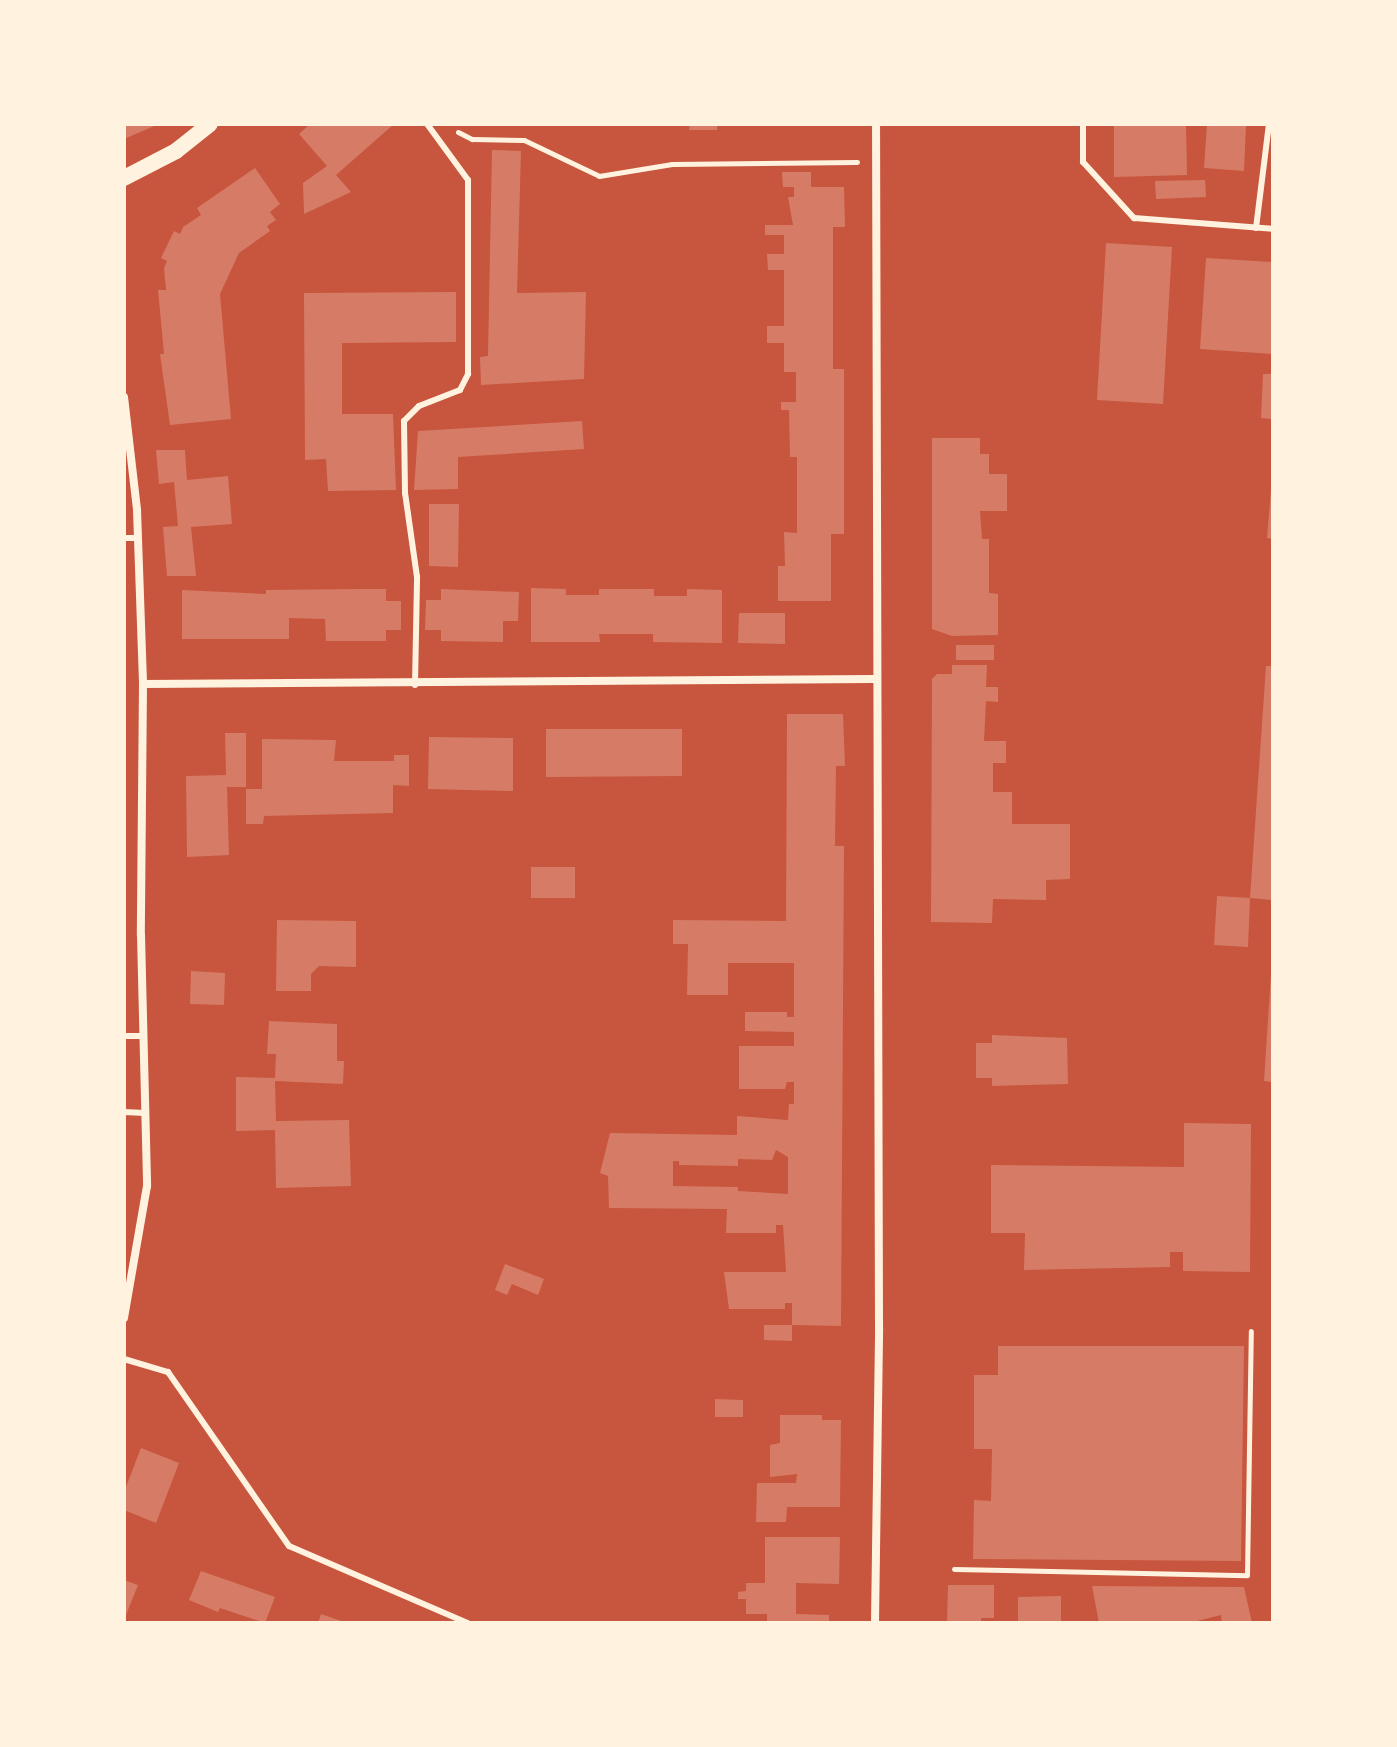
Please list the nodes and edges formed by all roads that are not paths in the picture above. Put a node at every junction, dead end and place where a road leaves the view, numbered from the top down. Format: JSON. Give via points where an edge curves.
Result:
{"nodes":[{"id":1,"x":210,"y":124,"type":"edge"},
{"id":2,"x":427,"y":124,"type":"edge"},
{"id":3,"x":876,"y":124,"type":"edge"},
{"id":4,"x":1083,"y":124,"type":"edge"},
{"id":5,"x":1269,"y":124,"type":"edge"},
{"id":6,"x":124,"y":178,"type":"edge"},
{"id":7,"x":1256,"y":228,"type":"junction"},
{"id":8,"x":1273,"y":229,"type":"edge"},
{"id":9,"x":124,"y":397,"type":"edge"},
{"id":10,"x":124,"y":538,"type":"edge"},
{"id":11,"x":138,"y":538,"type":"junction"},
{"id":12,"x":874,"y":679,"type":"junction"},
{"id":13,"x":143,"y":684,"type":"junction"},
{"id":14,"x":415,"y":685,"type":"junction"},
{"id":15,"x":124,"y":1036,"type":"edge"},
{"id":16,"x":144,"y":1036,"type":"junction"},
{"id":17,"x":124,"y":1112,"type":"edge"},
{"id":18,"x":145,"y":1113,"type":"junction"},
{"id":19,"x":124,"y":1318,"type":"edge"},
{"id":20,"x":124,"y":1359,"type":"edge"},
{"id":21,"x":468,"y":1623,"type":"edge"},
{"id":22,"x":875,"y":1623,"type":"edge"}],
"edges":[{"from":1,"to":6,"type":"main road","via":[[176,151]]},
{"from":2,"to":14,"type":"lane","via":[[468,180],[468,374],[460,390],[419,406],[404,421],[405,493],[417,577]]},
{"from":3,"to":12,"type":"street"},
{"from":4,"to":7,"type":"lane","via":[[1083,162],[1134,218]]},
{"from":5,"to":7,"type":"lane"},
{"from":7,"to":8,"type":"lane"},
{"from":9,"to":11,"type":"street"},
{"from":10,"to":11,"type":"lane"},
{"from":11,"to":13,"type":"street"},
{"from":12,"to":14,"type":"street"},
{"from":12,"to":22,"type":"street","via":[[879,1312]]},
{"from":13,"to":14,"type":"street"},
{"from":13,"to":16,"type":"street"},
{"from":15,"to":16,"type":"lane"},
{"from":16,"to":18,"type":"street"},
{"from":17,"to":18,"type":"lane"},
{"from":18,"to":19,"type":"street","via":[[147,1186]]},
{"from":20,"to":21,"type":"lane","via":[[168,1372],[289,1546]]}]}
